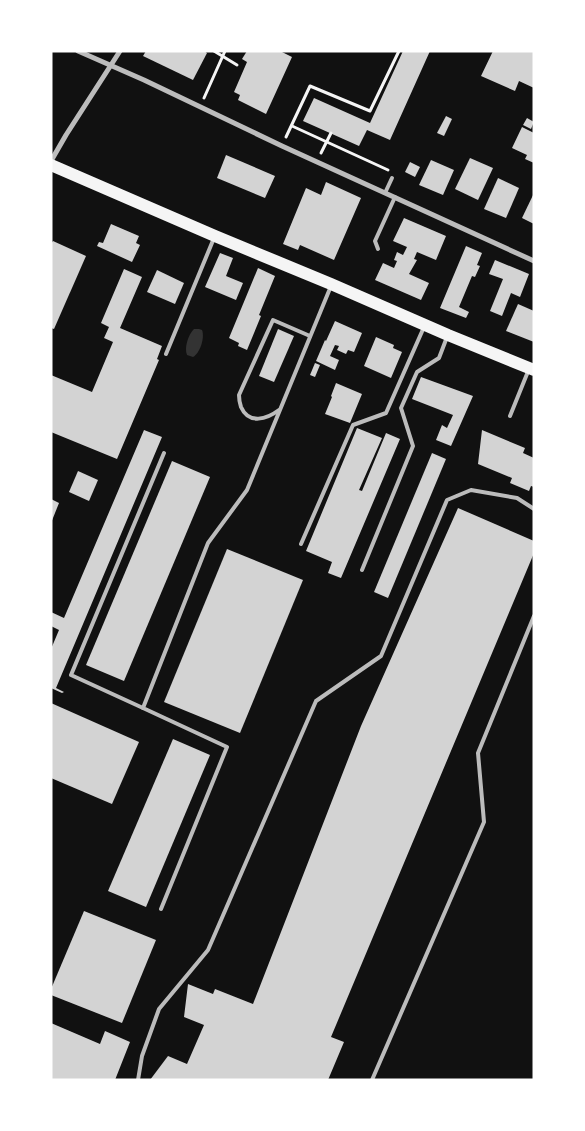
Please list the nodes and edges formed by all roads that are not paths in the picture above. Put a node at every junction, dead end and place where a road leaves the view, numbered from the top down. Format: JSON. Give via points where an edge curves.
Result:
{"nodes":[{"id":1,"x":78,"y":51,"type":"edge"},
{"id":2,"x":120,"y":51,"type":"edge"},
{"id":3,"x":110,"y":66,"type":"junction"},
{"id":4,"x":51,"y":161,"type":"edge"},
{"id":5,"x":51,"y":165,"type":"edge"},
{"id":6,"x":392,"y":178,"type":"dead end"},
{"id":7,"x":386,"y":193,"type":"junction"},
{"id":8,"x":395,"y":197,"type":"junction"},
{"id":9,"x":215,"y":236,"type":"junction"},
{"id":10,"x":378,"y":249,"type":"dead end"},
{"id":11,"x":534,"y":261,"type":"edge"},
{"id":12,"x":332,"y":284,"type":"junction"},
{"id":13,"x":425,"y":324,"type":"junction"},
{"id":14,"x":448,"y":335,"type":"junction"},
{"id":15,"x":310,"y":336,"type":"junction"},
{"id":16,"x":166,"y":354,"type":"dead end"},
{"id":17,"x":531,"y":369,"type":"edge"},
{"id":18,"x":280,"y":409,"type":"junction"},
{"id":19,"x":510,"y":416,"type":"dead end"},
{"id":20,"x":164,"y":453,"type":"dead end"},
{"id":21,"x":534,"y":509,"type":"edge"},
{"id":22,"x":301,"y":544,"type":"dead end"},
{"id":23,"x":362,"y":570,"type":"dead end"},
{"id":24,"x":534,"y":616,"type":"edge"},
{"id":25,"x":143,"y":708,"type":"junction"},
{"id":26,"x":161,"y":909,"type":"dead end"},
{"id":27,"x":138,"y":1080,"type":"edge"},
{"id":28,"x":372,"y":1080,"type":"edge"}],
"edges":[{"from":1,"to":3,"type":"street"},
{"from":2,"to":3,"type":"street"},
{"from":3,"to":4,"type":"street"},
{"from":3,"to":7,"type":"street"},
{"from":5,"to":9,"type":"main road"},
{"from":6,"to":7,"type":"lane"},
{"from":7,"to":8,"type":"street"},
{"from":8,"to":10,"type":"lane","via":[[375,241]]},
{"from":8,"to":11,"type":"street"},
{"from":9,"to":12,"type":"main road"},
{"from":9,"to":16,"type":"lane"},
{"from":12,"to":13,"type":"main road"},
{"from":12,"to":15,"type":"lane"},
{"from":13,"to":14,"type":"main road"},
{"from":13,"to":22,"type":"lane","via":[[386,413],[353,425]]},
{"from":14,"to":17,"type":"main road"},
{"from":14,"to":23,"type":"lane","via":[[439,358],[417,372],[402,408],[413,446]]},
{"from":15,"to":18,"type":"lane"},
{"from":15,"to":18,"type":"lane","via":[[273,320],[239,395],[241,406],[253,419],[263,419]]},
{"from":17,"to":19,"type":"lane"},
{"from":18,"to":25,"type":"lane","via":[[247,490],[208,543]]},
{"from":20,"to":25,"type":"lane","via":[[72,675]]},
{"from":21,"to":27,"type":"lane","via":[[517,498],[471,490],[447,500],[381,656],[316,701],[208,950],[158,1009],[142,1056]]},
{"from":24,"to":28,"type":"lane","via":[[478,753],[484,822]]},
{"from":25,"to":26,"type":"lane","via":[[227,747]]}]}
